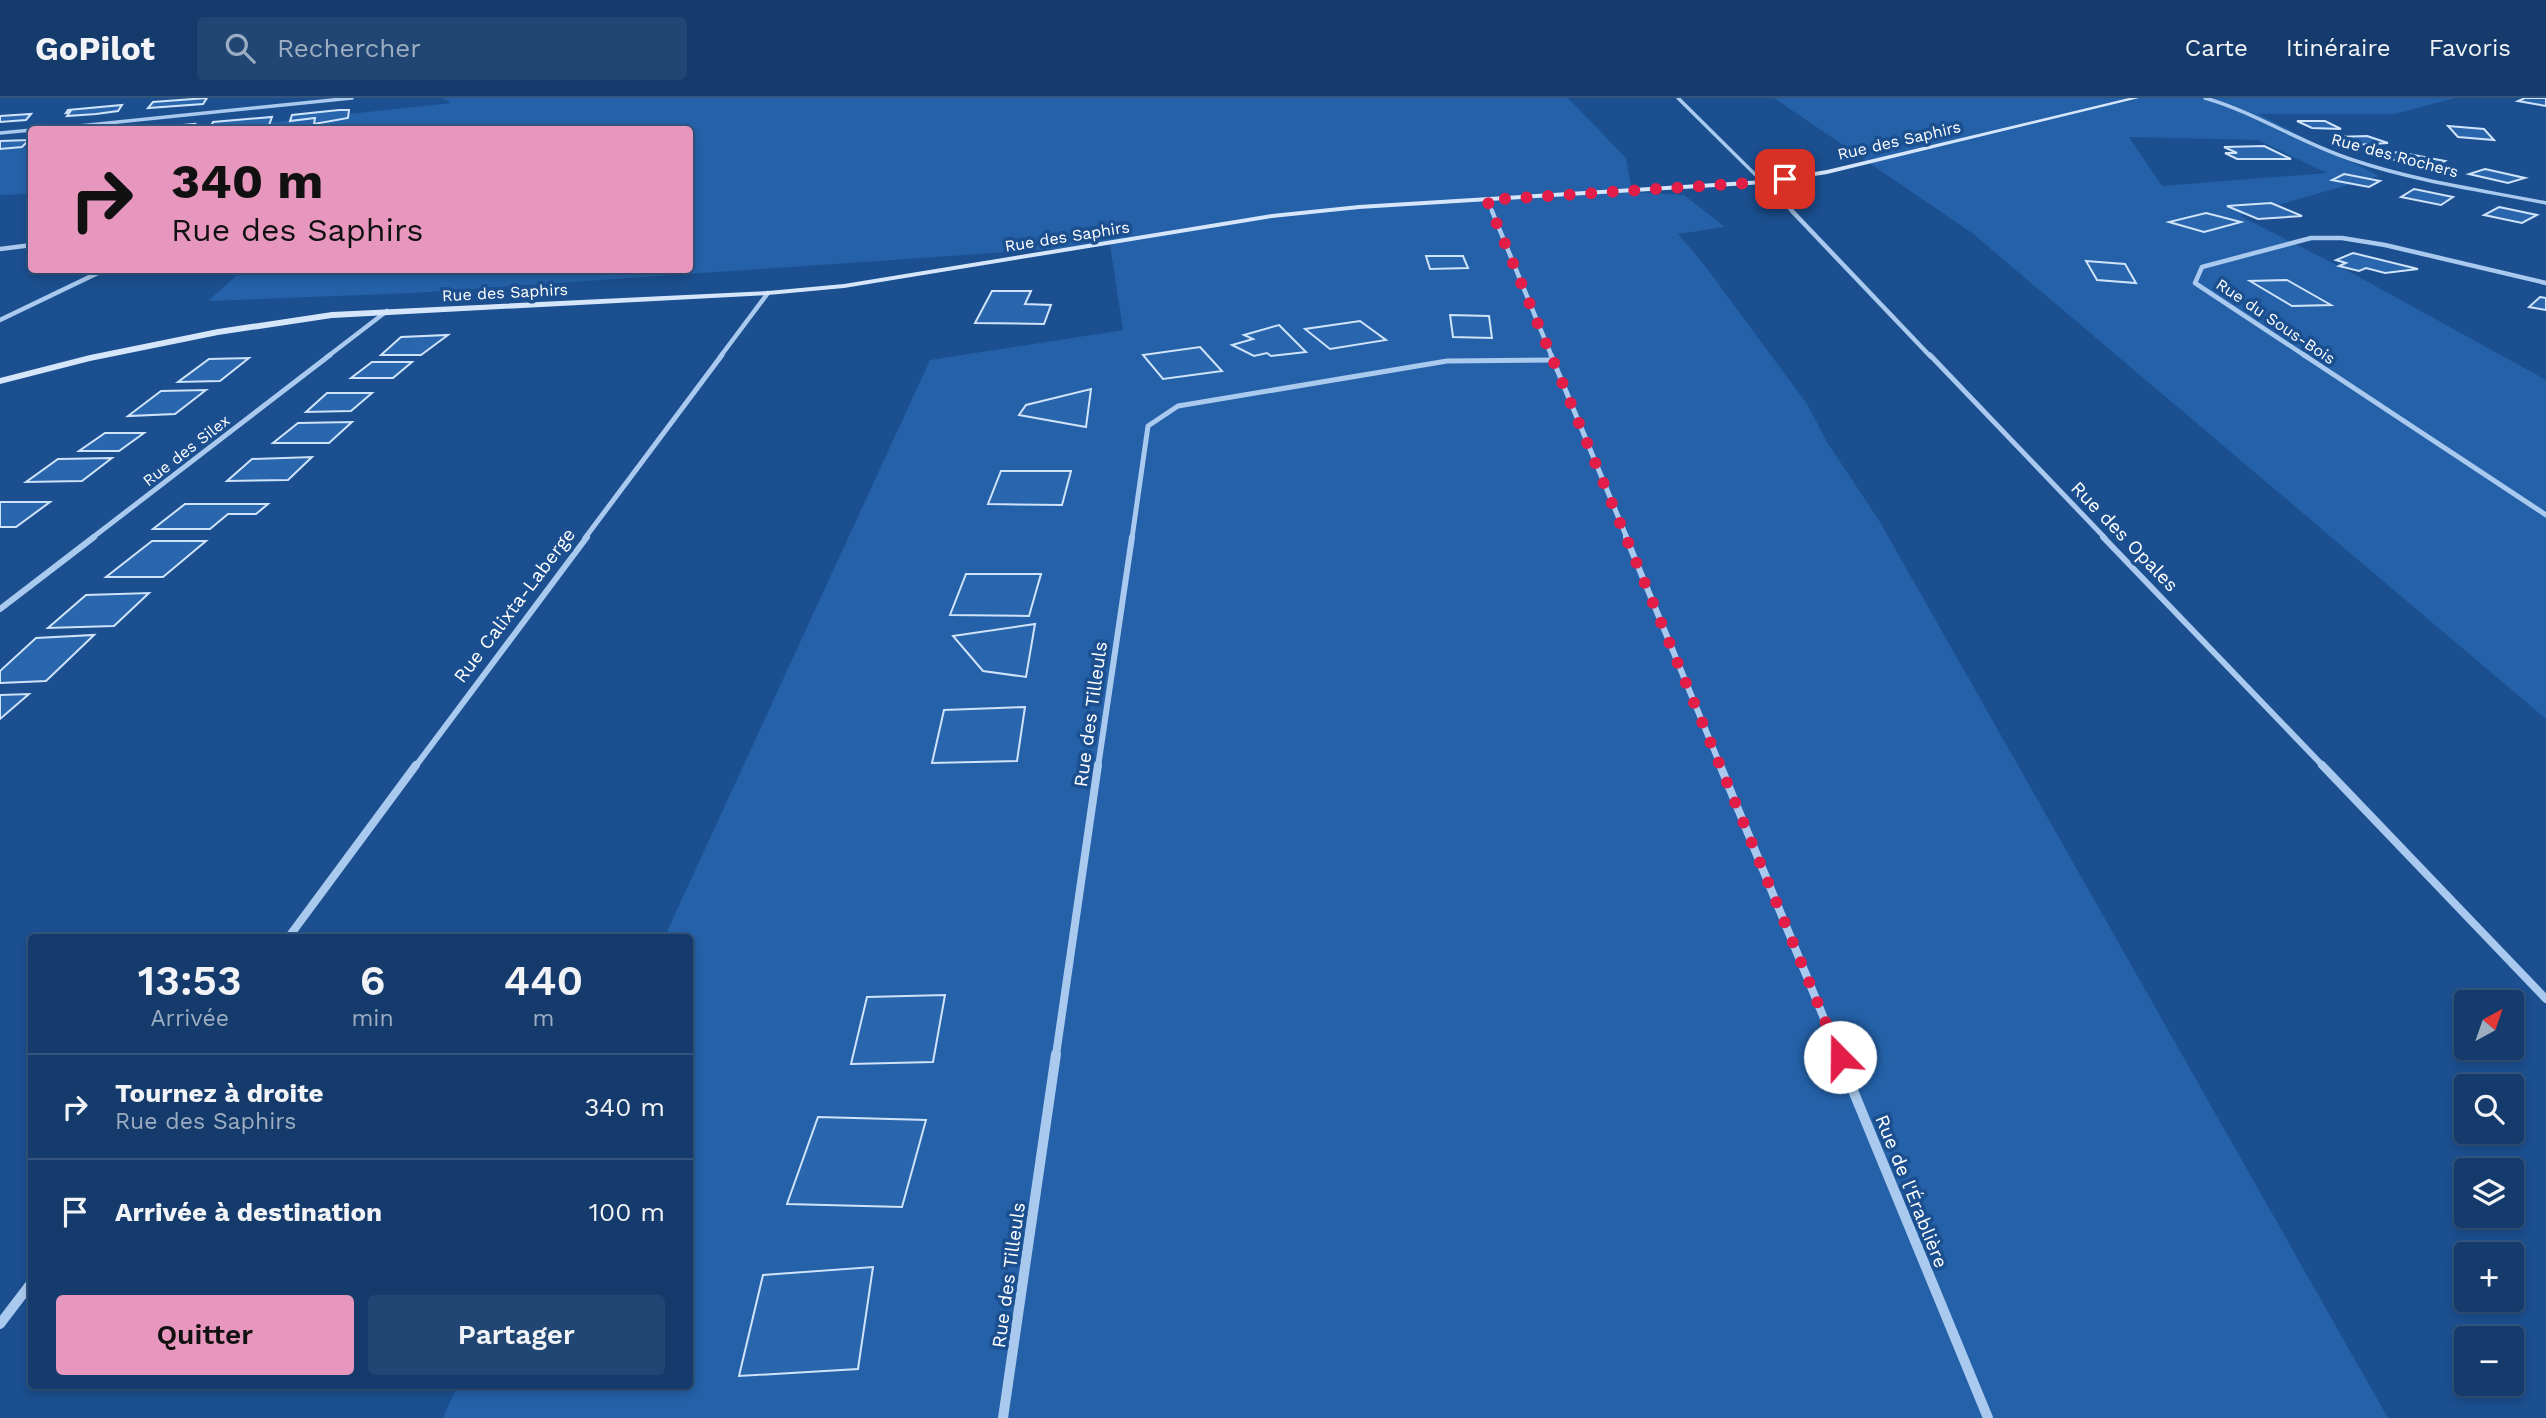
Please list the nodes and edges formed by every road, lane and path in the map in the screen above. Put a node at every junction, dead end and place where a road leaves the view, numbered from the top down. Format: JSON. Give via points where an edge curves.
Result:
{"nodes":[{"id":1,"x":352,"y":98,"type":"edge"},
{"id":2,"x":1678,"y":98,"type":"edge"},
{"id":3,"x":2136,"y":98,"type":"edge"},
{"id":4,"x":2205,"y":98,"type":"edge"},
{"id":5,"x":79,"y":126,"type":"edge"},
{"id":6,"x":28,"y":130,"type":"edge"},
{"id":7,"x":0,"y":133,"type":"edge"},
{"id":8,"x":1764,"y":182,"type":"junction"},
{"id":9,"x":1487,"y":200,"type":"junction"},
{"id":10,"x":2546,"y":203,"type":"edge"},
{"id":11,"x":28,"y":245,"type":"edge"},
{"id":12,"x":0,"y":248,"type":"edge"},
{"id":13,"x":99,"y":273,"type":"edge"},
{"id":14,"x":2546,"y":283,"type":"edge"},
{"id":15,"x":768,"y":293,"type":"junction"},
{"id":16,"x":387,"y":312,"type":"junction"},
{"id":17,"x":0,"y":320,"type":"edge"},
{"id":18,"x":1554,"y":360,"type":"junction"},
{"id":19,"x":0,"y":381,"type":"edge"},
{"id":20,"x":2546,"y":515,"type":"edge"},
{"id":21,"x":0,"y":609,"type":"edge"},
{"id":22,"x":291,"y":934,"type":"edge"},
{"id":23,"x":2546,"y":999,"type":"edge"},
{"id":24,"x":28,"y":1287,"type":"edge"},
{"id":25,"x":0,"y":1324,"type":"edge"},
{"id":26,"x":1003,"y":1418,"type":"edge"},
{"id":27,"x":1988,"y":1418,"type":"edge"}],
"edges":[{"from":1,"to":5,"type":"street"},
{"from":2,"to":8,"type":"street","name":"Rue des Opales"},
{"from":3,"to":8,"type":"street","name":"Rue des Saphirs","via":[[1827,172]]},
{"from":4,"to":10,"type":"street","name":"Rue des Rochers","via":[[2329,152]]},
{"from":6,"to":7,"type":"street"},
{"from":8,"to":9,"type":"street","name":"Rue des Saphirs"},
{"from":8,"to":23,"type":"street","name":"Rue des Opales"},
{"from":9,"to":15,"type":"street","name":"Rue des Saphirs","via":[[1359,206],[1272,216],[844,286]]},
{"from":9,"to":18,"type":"street","name":"Rue de l'Érablière"},
{"from":11,"to":12,"type":"street"},
{"from":13,"to":17,"type":"street"},
{"from":14,"to":20,"type":"street","name":"Rue du Sous-Bois","via":[[2342,238],[2311,238],[2202,267],[2195,283]]},
{"from":15,"to":16,"type":"street","name":"Rue des Saphirs"},
{"from":15,"to":22,"type":"street","name":"Rue Calixta-Laberge"},
{"from":16,"to":19,"type":"street","name":"Rue des Saphirs","via":[[218,332]]},
{"from":16,"to":21,"type":"street","name":"Rue des Silex"},
{"from":18,"to":26,"type":"street","name":"Rue des Tilleuls","via":[[1447,361],[1310,382],[1178,406],[1147,426]]},
{"from":18,"to":27,"type":"street","name":"Rue de l'Érablière"},
{"from":24,"to":25,"type":"street"}]}
